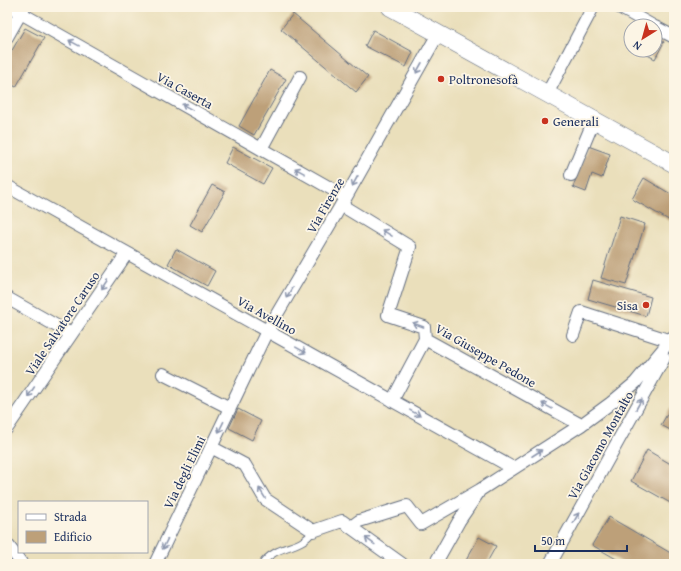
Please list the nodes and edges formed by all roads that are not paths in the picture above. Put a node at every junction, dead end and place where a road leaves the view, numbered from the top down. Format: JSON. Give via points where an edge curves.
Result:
{"nodes":[{"id":1,"x":390,"y":7,"type":"edge"},
{"id":2,"x":593,"y":7,"type":"edge"},
{"id":3,"x":618,"y":7,"type":"edge"},
{"id":4,"x":18,"y":9,"type":"edge"},
{"id":5,"x":639,"y":18,"type":"edge"},
{"id":6,"x":663,"y":31,"type":"edge"},
{"id":7,"x":438,"y":34,"type":"junction"},
{"id":8,"x":7,"y":37,"type":"edge"},
{"id":9,"x":674,"y":37,"type":"edge"},
{"id":10,"x":300,"y":77,"type":"dead end"},
{"id":11,"x":547,"y":94,"type":"junction"},
{"id":12,"x":594,"y":120,"type":"junction"},
{"id":13,"x":261,"y":149,"type":"junction"},
{"id":14,"x":674,"y":164,"type":"edge"},
{"id":15,"x":570,"y":175,"type":"dead end"},
{"id":16,"x":7,"y":186,"type":"edge"},
{"id":17,"x":344,"y":201,"type":"junction"},
{"id":18,"x":127,"y":253,"type":"junction"},
{"id":19,"x":7,"y":298,"type":"edge"},
{"id":20,"x":267,"y":331,"type":"junction"},
{"id":21,"x":71,"y":334,"type":"junction"},
{"id":22,"x":573,"y":335,"type":"dead end"},
{"id":23,"x":425,"y":339,"type":"junction"},
{"id":24,"x":673,"y":339,"type":"edge"},
{"id":25,"x":163,"y":374,"type":"dead end"},
{"id":26,"x":238,"y":392,"type":"joint"},
{"id":27,"x":392,"y":400,"type":"junction"},
{"id":28,"x":230,"y":408,"type":"junction"},
{"id":29,"x":581,"y":425,"type":"junction"},
{"id":30,"x":7,"y":428,"type":"edge"},
{"id":31,"x":211,"y":447,"type":"junction"},
{"id":32,"x":513,"y":468,"type":"junction"},
{"id":33,"x":480,"y":490,"type":"junction"},
{"id":34,"x":350,"y":527,"type":"junction"},
{"id":35,"x":313,"y":531,"type":"junction"},
{"id":36,"x":7,"y":544,"type":"edge"},
{"id":37,"x":435,"y":563,"type":"edge"},
{"id":38,"x":22,"y":564,"type":"edge"},
{"id":39,"x":155,"y":564,"type":"edge"},
{"id":40,"x":262,"y":564,"type":"edge"},
{"id":41,"x":402,"y":564,"type":"edge"},
{"id":42,"x":550,"y":564,"type":"edge"}],
"edges":[{"from":1,"to":7,"type":"main road"},
{"from":2,"to":11,"type":"street"},
{"from":3,"to":5,"type":"street"},
{"from":4,"to":8,"type":"street"},
{"from":13,"to":4,"type":"street","name":"Via Caserta","one_way":true},
{"from":6,"to":9,"type":"street"},
{"from":7,"to":11,"type":"main road"},
{"from":7,"to":17,"type":"street","name":"Via Firenze","one_way":true},
{"from":10,"to":13,"type":"street"},
{"from":11,"to":12,"type":"main road"},
{"from":12,"to":14,"type":"main road"},
{"from":12,"to":15,"type":"street"},
{"from":17,"to":13,"type":"street","name":"Via Caserta","one_way":true},
{"from":16,"to":18,"type":"street","name":"Via Avellino"},
{"from":17,"to":20,"type":"street","name":"Via Firenze","one_way":true},
{"from":23,"to":17,"type":"street","name":"Via Giuseppe Pedone","one_way":true,"via":[[424,327],[388,315],[410,247]]},
{"from":18,"to":20,"type":"street","name":"Via Avellino"},
{"from":18,"to":21,"type":"street","name":"Viale Salvatore Caruso","one_way":true},
{"from":19,"to":21,"type":"street"},
{"from":20,"to":26,"type":"street","name":"Via Firenze"},
{"from":20,"to":27,"type":"street","name":"Via Avellino","one_way":true},
{"from":21,"to":30,"type":"street","name":"Viale Salvatore Caruso","one_way":true},
{"from":22,"to":24,"type":"street","via":[[581,312]]},
{"from":23,"to":27,"type":"street"},
{"from":29,"to":23,"type":"street","name":"Via Giuseppe Pedone","one_way":true},
{"from":24,"to":29,"type":"street","via":[[635,383]]},
{"from":42,"to":24,"type":"street","name":"Via Giacomo Montalto","one_way":true},
{"from":25,"to":28,"type":"street"},
{"from":26,"to":28,"type":"street","name":"Via degli Elimi"},
{"from":27,"to":32,"type":"street","name":"Via Avellino","one_way":true},
{"from":28,"to":31,"type":"street","name":"Via degli Elimi","one_way":true},
{"from":32,"to":29,"type":"street","one_way":true},
{"from":35,"to":31,"type":"street","one_way":true,"via":[[266,499],[245,465]]},
{"from":31,"to":39,"type":"street","name":"Via degli Elimi","one_way":true},
{"from":32,"to":33,"type":"street"},
{"from":33,"to":34,"type":"street","via":[[421,524],[407,506],[359,521]]},
{"from":33,"to":37,"type":"street"},
{"from":34,"to":35,"type":"street","via":[[342,521]]},
{"from":41,"to":34,"type":"street","one_way":true},
{"from":35,"to":40,"type":"lane","via":[[309,538],[274,552]]},
{"from":36,"to":38,"type":"street"}]}
